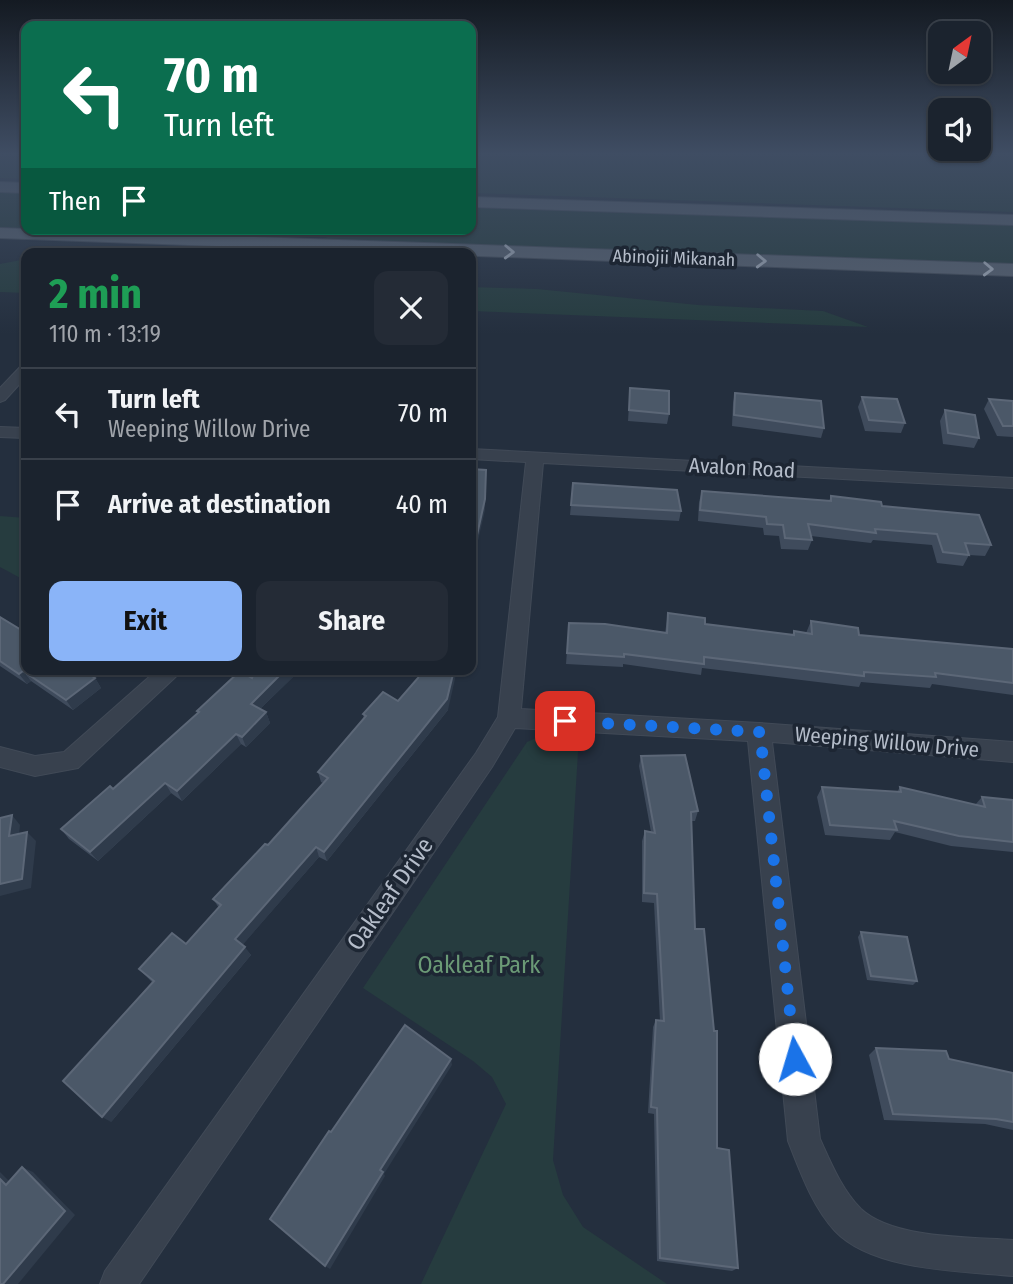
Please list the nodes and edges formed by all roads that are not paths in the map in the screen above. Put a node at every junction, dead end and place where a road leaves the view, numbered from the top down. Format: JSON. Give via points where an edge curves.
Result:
{"nodes":[{"id":1,"x":830,"y":214,"type":"edge"},
{"id":2,"x":1013,"y":220,"type":"edge"},
{"id":3,"x":0,"y":233,"type":"edge"},
{"id":4,"x":21,"y":234,"type":"edge"},
{"id":5,"x":61,"y":235,"type":"joint"},
{"id":6,"x":306,"y":235,"type":"edge"},
{"id":7,"x":415,"y":248,"type":"edge"},
{"id":8,"x":476,"y":250,"type":"edge"},
{"id":9,"x":1013,"y":270,"type":"edge"},
{"id":10,"x":21,"y":374,"type":"edge"},
{"id":11,"x":0,"y":397,"type":"edge"},
{"id":12,"x":0,"y":432,"type":"edge"},
{"id":13,"x":21,"y":433,"type":"edge"},
{"id":14,"x":476,"y":454,"type":"edge"},
{"id":15,"x":535,"y":456,"type":"junction"},
{"id":16,"x":1013,"y":483,"type":"edge"},
{"id":17,"x":166,"y":675,"type":"edge"},
{"id":18,"x":509,"y":718,"type":"junction"},
{"id":19,"x":760,"y":732,"type":"junction"},
{"id":20,"x":1013,"y":752,"type":"edge"},
{"id":21,"x":0,"y":757,"type":"edge"},
{"id":22,"x":1013,"y":1258,"type":"edge"},
{"id":23,"x":118,"y":1284,"type":"edge"}],
"edges":[{"from":1,"to":2,"type":"main road"},
{"from":3,"to":4,"type":"main road","name":"Abinojii Mikanah"},
{"from":5,"to":6,"type":"main road"},
{"from":5,"to":7,"type":"main road","name":"Abinojii Mikanah","one_way":true},
{"from":8,"to":9,"type":"main road","name":"Abinojii Mikanah","one_way":true},
{"from":10,"to":11,"type":"street"},
{"from":12,"to":13,"type":"street"},
{"from":14,"to":15,"type":"street","name":"Avalon Road"},
{"from":15,"to":16,"type":"street","name":"Avalon Road"},
{"from":15,"to":18,"type":"street","name":"Oakleaf Drive"},
{"from":17,"to":21,"type":"street","via":[[70,761],[35,766]]},
{"from":18,"to":19,"type":"street","name":"Weeping Willow Drive"},
{"from":18,"to":23,"type":"street","name":"Oakleaf Drive"},
{"from":19,"to":20,"type":"street","name":"Weeping Willow Drive"},
{"from":19,"to":22,"type":"street","via":[[804,1141],[828,1193],[856,1227],[880,1237],[920,1250]]}]}
